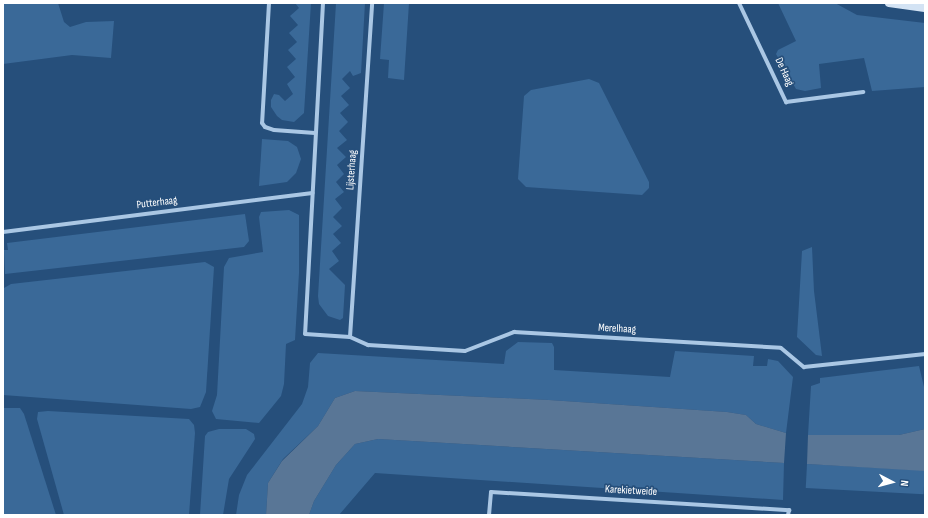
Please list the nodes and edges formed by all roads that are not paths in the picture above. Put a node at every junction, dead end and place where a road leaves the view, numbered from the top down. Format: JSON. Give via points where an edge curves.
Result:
{"nodes":[{"id":1,"x":269,"y":3,"type":"edge"},
{"id":2,"x":323,"y":3,"type":"edge"},
{"id":3,"x":372,"y":3,"type":"edge"},
{"id":4,"x":739,"y":3,"type":"edge"},
{"id":5,"x":889,"y":3,"type":"edge"},
{"id":6,"x":925,"y":8,"type":"edge"},
{"id":7,"x":864,"y":92,"type":"dead end"},
{"id":8,"x":315,"y":133,"type":"junction"},
{"id":9,"x":313,"y":193,"type":"junction"},
{"id":10,"x":3,"y":232,"type":"edge"},
{"id":11,"x":350,"y":337,"type":"junction"},
{"id":12,"x":925,"y":354,"type":"edge"},
{"id":13,"x":489,"y":515,"type":"edge"},
{"id":14,"x":788,"y":515,"type":"edge"}],
"edges":[{"from":1,"to":8,"type":"street","via":[[262,123],[274,130]]},
{"from":2,"to":8,"type":"street"},
{"from":3,"to":11,"type":"street","name":"Lijsterhaag"},
{"from":4,"to":7,"type":"street","name":"De Haag","via":[[786,102]]},
{"from":5,"to":6,"type":"street"},
{"from":8,"to":9,"type":"street"},
{"from":9,"to":10,"type":"street","name":"Putterhaag"},
{"from":9,"to":11,"type":"street","name":"Merelhaag","via":[[305,334]]},
{"from":11,"to":12,"type":"street","name":"Merelhaag","via":[[368,345],[465,351],[514,332],[781,348],[804,368]]},
{"from":13,"to":14,"type":"street","name":"Karekietweide","via":[[491,492],[789,510]]}]}
